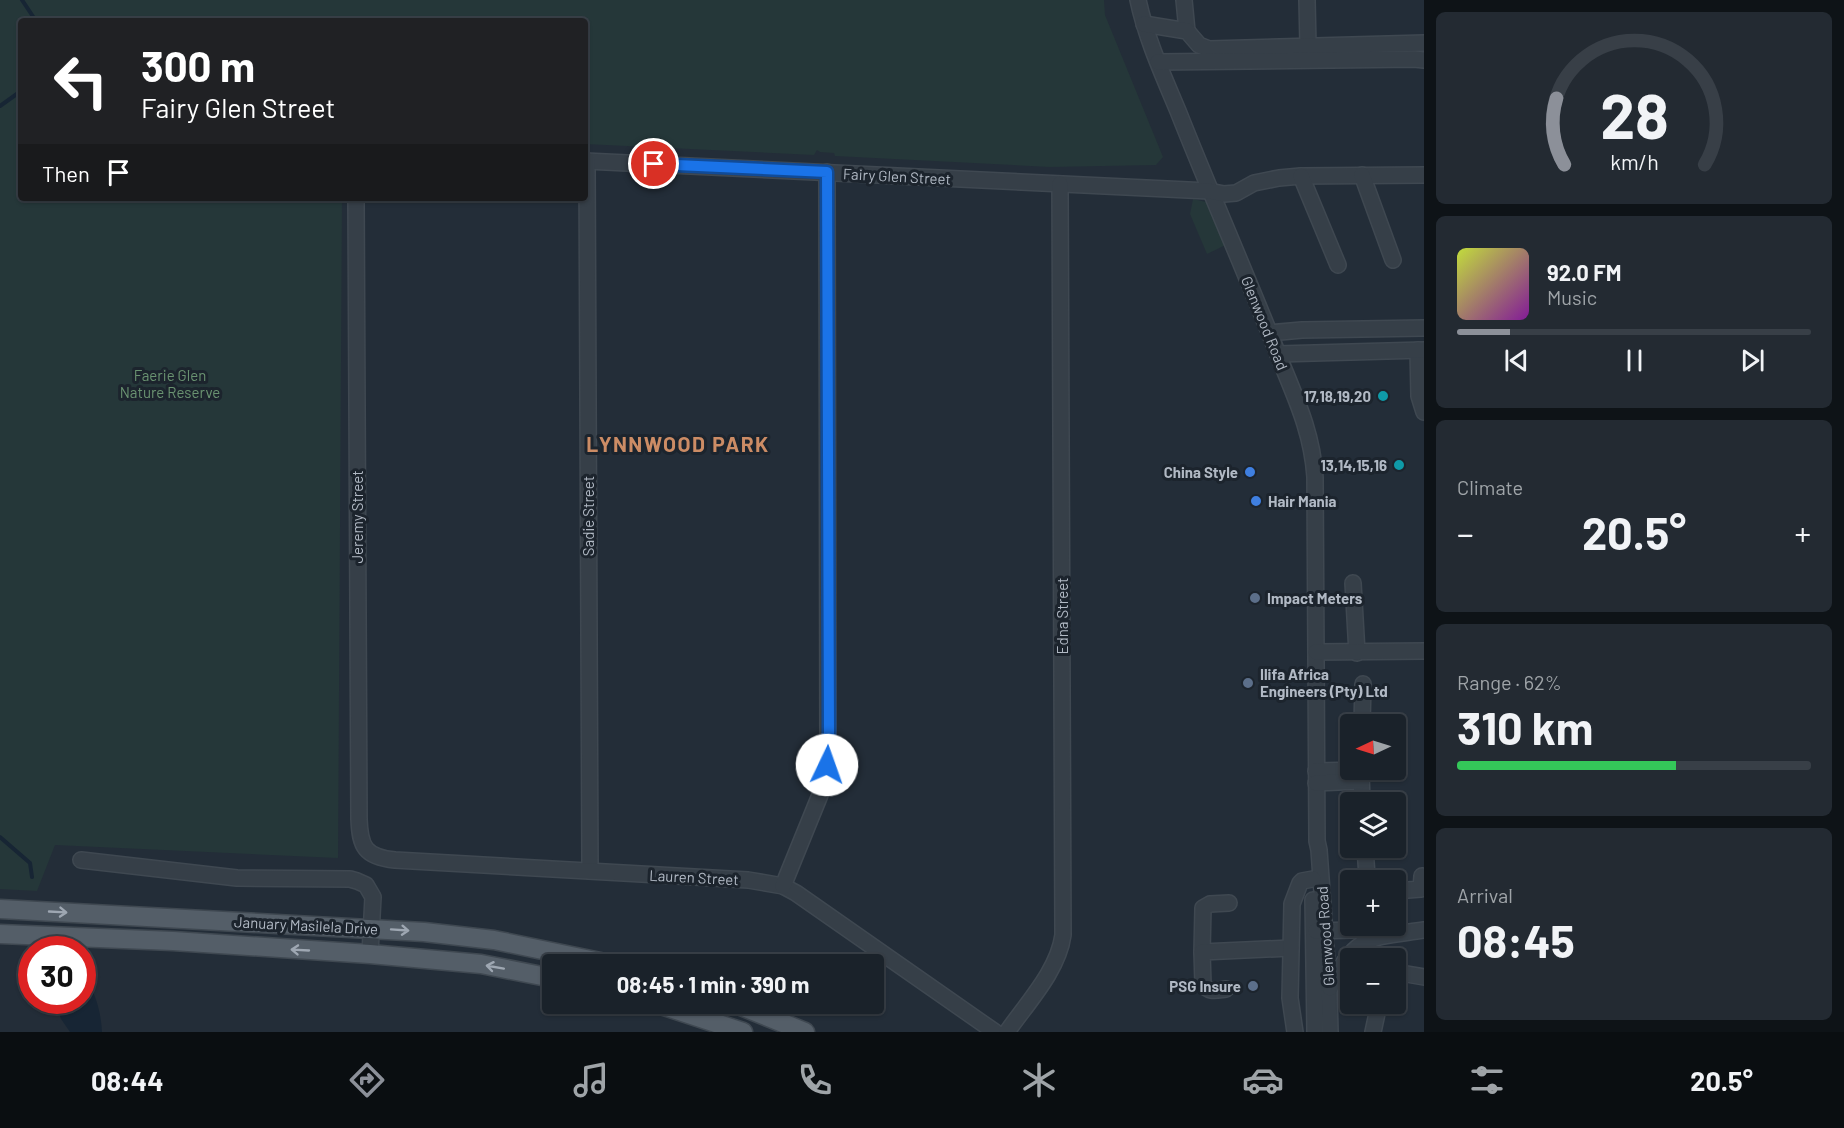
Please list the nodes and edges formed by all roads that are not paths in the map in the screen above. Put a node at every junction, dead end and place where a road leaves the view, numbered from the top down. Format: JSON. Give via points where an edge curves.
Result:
{"nodes":[{"id":1,"x":1138,"y":0,"type":"edge"},
{"id":2,"x":1184,"y":0,"type":"edge"},
{"id":3,"x":1307,"y":0,"type":"edge"},
{"id":4,"x":1144,"y":24,"type":"junction"},
{"id":5,"x":1186,"y":31,"type":"junction"},
{"id":6,"x":1424,"y":43,"type":"edge"},
{"id":7,"x":1308,"y":45,"type":"junction"},
{"id":8,"x":1424,"y":60,"type":"edge"},
{"id":9,"x":1158,"y":62,"type":"junction"},
{"id":10,"x":588,"y":161,"type":"edge"},
{"id":11,"x":827,"y":172,"type":"junction"},
{"id":12,"x":1362,"y":175,"type":"junction"},
{"id":13,"x":1424,"y":175,"type":"edge"},
{"id":14,"x":1301,"y":176,"type":"junction"},
{"id":15,"x":1060,"y":184,"type":"junction"},
{"id":16,"x":1209,"y":191,"type":"junction"},
{"id":17,"x":356,"y":201,"type":"edge"},
{"id":18,"x":586,"y":201,"type":"edge"},
{"id":19,"x":1393,"y":260,"type":"dead end"},
{"id":20,"x":1338,"y":265,"type":"dead end"},
{"id":21,"x":1424,"y":328,"type":"edge"},
{"id":22,"x":1269,"y":333,"type":"junction"},
{"id":23,"x":1421,"y":350,"type":"edge"},
{"id":24,"x":1278,"y":354,"type":"junction"},
{"id":25,"x":1424,"y":412,"type":"edge"},
{"id":26,"x":1353,"y":583,"type":"dead end"},
{"id":27,"x":1424,"y":651,"type":"edge"},
{"id":28,"x":1316,"y":652,"type":"junction"},
{"id":29,"x":1357,"y":653,"type":"junction"},
{"id":30,"x":1363,"y":684,"type":"dead end"},
{"id":31,"x":1362,"y":714,"type":"edge"},
{"id":32,"x":1340,"y":775,"type":"edge"},
{"id":33,"x":1316,"y":777,"type":"junction"},
{"id":34,"x":359,"y":835,"type":"joint"},
{"id":35,"x":1317,"y":841,"type":"junction"},
{"id":36,"x":81,"y":860,"type":"dead end"},
{"id":37,"x":590,"y":871,"type":"junction"},
{"id":38,"x":1422,"y":876,"type":"dead end"},
{"id":39,"x":1313,"y":879,"type":"junction"},
{"id":40,"x":783,"y":886,"type":"junction"},
{"id":41,"x":1406,"y":890,"type":"edge"},
{"id":42,"x":1229,"y":903,"type":"dead end"},
{"id":43,"x":0,"y":909,"type":"edge"},
{"id":44,"x":1292,"y":922,"type":"junction"},
{"id":45,"x":1319,"y":926,"type":"junction"},
{"id":46,"x":371,"y":928,"type":"junction"},
{"id":47,"x":1424,"y":929,"type":"edge"},
{"id":48,"x":0,"y":934,"type":"edge"},
{"id":49,"x":1291,"y":948,"type":"junction"},
{"id":50,"x":1202,"y":952,"type":"junction"},
{"id":51,"x":370,"y":954,"type":"junction"},
{"id":52,"x":562,"y":954,"type":"edge"},
{"id":53,"x":1406,"y":974,"type":"edge"},
{"id":54,"x":542,"y":976,"type":"edge"},
{"id":55,"x":1424,"y":977,"type":"edge"},
{"id":56,"x":1226,"y":989,"type":"dead end"},
{"id":57,"x":1329,"y":991,"type":"junction"},
{"id":58,"x":688,"y":1014,"type":"edge"},
{"id":59,"x":761,"y":1014,"type":"edge"},
{"id":60,"x":1376,"y":1014,"type":"edge"},
{"id":61,"x":743,"y":1032,"type":"edge"},
{"id":62,"x":805,"y":1032,"type":"edge"},
{"id":63,"x":995,"y":1032,"type":"edge"},
{"id":64,"x":1007,"y":1032,"type":"edge"},
{"id":65,"x":1294,"y":1032,"type":"edge"},
{"id":66,"x":1315,"y":1032,"type":"edge"},
{"id":67,"x":1330,"y":1032,"type":"edge"},
{"id":68,"x":1373,"y":1032,"type":"edge"}],
"edges":[{"from":1,"to":4,"type":"street","name":"Glenwood Road"},
{"from":2,"to":5,"type":"street"},
{"from":3,"to":7,"type":"street"},
{"from":4,"to":5,"type":"street"},
{"from":4,"to":9,"type":"street","name":"Glenwood Road"},
{"from":5,"to":7,"type":"street","via":[[1199,45],[1209,49]]},
{"from":6,"to":7,"type":"street"},
{"from":8,"to":9,"type":"street"},
{"from":9,"to":16,"type":"street","name":"Glenwood Road"},
{"from":10,"to":11,"type":"street","name":"Fairy Glen Street"},
{"from":11,"to":15,"type":"street","name":"Fairy Glen Street"},
{"from":11,"to":40,"type":"street","via":[[828,759],[820,795]]},
{"from":12,"to":13,"type":"street","name":"Fairy Glen Street"},
{"from":12,"to":14,"type":"street","name":"Fairy Glen Street"},
{"from":12,"to":19,"type":"street"},
{"from":14,"to":16,"type":"street","name":"Fairy Glen Street","via":[[1254,183],[1236,193]]},
{"from":14,"to":20,"type":"street"},
{"from":15,"to":16,"type":"street","name":"Fairy Glen Street"},
{"from":15,"to":64,"type":"street","name":"Edna Street","via":[[1063,935],[1053,967]]},
{"from":16,"to":22,"type":"street","name":"Glenwood Road"},
{"from":17,"to":34,"type":"street","name":"Jeremy Street"},
{"from":18,"to":37,"type":"street","name":"Sadie Street"},
{"from":21,"to":22,"type":"street"},
{"from":22,"to":24,"type":"street","name":"Glenwood Road"},
{"from":23,"to":24,"type":"street"},
{"from":23,"to":25,"type":"street","via":[[1419,396]]},
{"from":24,"to":28,"type":"street","name":"Glenwood Road","via":[[1306,424],[1313,459]]},
{"from":26,"to":29,"type":"street"},
{"from":27,"to":29,"type":"street"},
{"from":28,"to":29,"type":"street"},
{"from":28,"to":33,"type":"street","name":"Glenwood Road"},
{"from":30,"to":31,"type":"street"},
{"from":32,"to":33,"type":"street"},
{"from":33,"to":35,"type":"street","name":"Glenwood Road"},
{"from":34,"to":37,"type":"street","name":"Lauren Street","via":[[369,853],[386,859]]},
{"from":35,"to":39,"type":"street","name":"Glenwood Road"},
{"from":35,"to":45,"type":"street","name":"Glenwood Road"},
{"from":36,"to":46,"type":"street","via":[[237,878],[355,880],[371,891]]},
{"from":37,"to":40,"type":"street","name":"Lauren Street","via":[[748,880]]},
{"from":38,"to":41,"type":"street","via":[[1421,888]]},
{"from":39,"to":44,"type":"street","via":[[1302,881],[1298,887],[1292,904]]},
{"from":39,"to":45,"type":"street","name":"Glenwood Road"},
{"from":40,"to":63,"type":"street","name":"Lauren Street"},
{"from":42,"to":50,"type":"street","via":[[1203,908]]},
{"from":43,"to":46,"type":"main road","name":"January Masilela Drive","one_way":true},
{"from":44,"to":45,"type":"street"},
{"from":44,"to":49,"type":"street"},
{"from":45,"to":47,"type":"street"},
{"from":45,"to":57,"type":"street","name":"Glenwood Road"},
{"from":45,"to":66,"type":"street","name":"Glenwood Road"},
{"from":46,"to":51,"type":"street"},
{"from":46,"to":52,"type":"main road","name":"January Masilela Drive","one_way":true,"via":[[494,940]]},
{"from":47,"to":57,"type":"street","via":[[1363,943],[1343,962]]},
{"from":51,"to":48,"type":"main road","name":"January Masilela Drive","one_way":true},
{"from":49,"to":50,"type":"street"},
{"from":49,"to":65,"type":"street"},
{"from":50,"to":56,"type":"street","via":[[1206,989]]},
{"from":54,"to":51,"type":"main road","name":"January Masilela Drive","one_way":true,"via":[[481,964]]},
{"from":53,"to":55,"type":"street"},
{"from":57,"to":67,"type":"street","name":"Glenwood Road"},
{"from":58,"to":61,"type":"main road"},
{"from":59,"to":62,"type":"main road"},
{"from":60,"to":68,"type":"street"}]}
